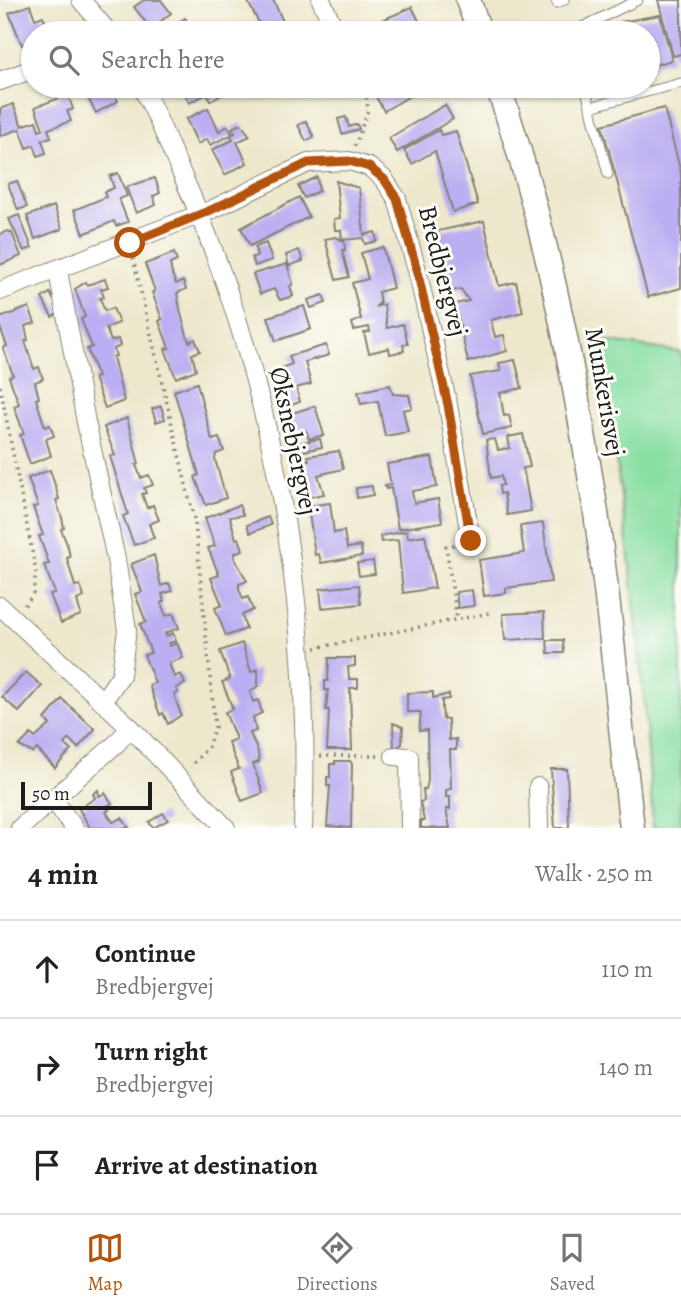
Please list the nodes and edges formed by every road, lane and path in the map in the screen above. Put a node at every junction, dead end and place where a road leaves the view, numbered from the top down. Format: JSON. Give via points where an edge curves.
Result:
{"nodes":[{"id":1,"x":81,"y":0,"type":"edge"},
{"id":2,"x":321,"y":0,"type":"edge"},
{"id":3,"x":468,"y":0,"type":"edge"},
{"id":4,"x":556,"y":0,"type":"edge"},
{"id":5,"x":564,"y":0,"type":"edge"},
{"id":6,"x":638,"y":0,"type":"edge"},
{"id":7,"x":99,"y":21,"type":"edge"},
{"id":8,"x":331,"y":21,"type":"edge"},
{"id":9,"x":476,"y":21,"type":"edge"},
{"id":10,"x":595,"y":21,"type":"edge"},
{"id":11,"x":21,"y":73,"type":"edge"},
{"id":12,"x":0,"y":81,"type":"edge"},
{"id":13,"x":681,"y":83,"type":"edge"},
{"id":14,"x":660,"y":89,"type":"edge"},
{"id":15,"x":146,"y":98,"type":"edge"},
{"id":16,"x":366,"y":98,"type":"edge"},
{"id":17,"x":501,"y":98,"type":"edge"},
{"id":18,"x":588,"y":98,"type":"edge"},
{"id":19,"x":624,"y":98,"type":"edge"},
{"id":20,"x":590,"y":107,"type":"junction"},
{"id":21,"x":349,"y":161,"type":"junction"},
{"id":22,"x":608,"y":174,"type":"dead end"},
{"id":23,"x":200,"y":215,"type":"junction"},
{"id":24,"x":130,"y":243,"type":"junction"},
{"id":25,"x":58,"y":271,"type":"junction"},
{"id":26,"x":0,"y":291,"type":"edge"},
{"id":27,"x":0,"y":386,"type":"edge"},
{"id":28,"x":471,"y":541,"type":"joint"},
{"id":29,"x":7,"y":612,"type":"edge"},
{"id":30,"x":489,"y":613,"type":"dead end"},
{"id":31,"x":457,"y":620,"type":"junction"},
{"id":32,"x":300,"y":651,"type":"junction"},
{"id":33,"x":103,"y":701,"type":"junction"},
{"id":34,"x":618,"y":717,"type":"junction"},
{"id":35,"x":130,"y":727,"type":"junction"},
{"id":36,"x":304,"y":755,"type":"junction"},
{"id":37,"x":394,"y":756,"type":"joint"},
{"id":38,"x":179,"y":779,"type":"junction"},
{"id":39,"x":538,"y":787,"type":"dead end"},
{"id":40,"x":54,"y":800,"type":"junction"},
{"id":41,"x":20,"y":828,"type":"edge"},
{"id":42,"x":74,"y":828,"type":"edge"},
{"id":43,"x":226,"y":828,"type":"edge"},
{"id":44,"x":303,"y":828,"type":"edge"},
{"id":45,"x":410,"y":828,"type":"edge"},
{"id":46,"x":539,"y":828,"type":"edge"},
{"id":47,"x":617,"y":828,"type":"edge"},
{"id":48,"x":632,"y":828,"type":"edge"}],
"edges":[{"from":1,"to":7,"type":"street"},
{"from":2,"to":8,"type":"street"},
{"from":3,"to":9,"type":"main road"},
{"from":4,"to":5,"type":"lane"},
{"from":6,"to":10,"type":"lane"},
{"from":11,"to":12,"type":"street"},
{"from":13,"to":14,"type":"lane"},
{"from":15,"to":23,"type":"street","name":"Øksnebjergvej"},
{"from":16,"to":21,"type":"path","via":[[364,129]]},
{"from":17,"to":34,"type":"main road","name":"Munkerisvej","via":[[565,335],[594,502]]},
{"from":18,"to":20,"type":"lane"},
{"from":19,"to":20,"type":"lane"},
{"from":20,"to":22,"type":"lane"},
{"from":21,"to":23,"type":"street","name":"Bredbjergvej","via":[[308,163]]},
{"from":21,"to":28,"type":"street","name":"Bredbjergvej","via":[[369,167],[397,199],[448,405]]},
{"from":23,"to":24,"type":"street","name":"Bredbjergvej"},
{"from":23,"to":32,"type":"street","name":"Øksnebjergvej","via":[[264,411],[287,533]]},
{"from":24,"to":25,"type":"street","name":"Bredbjergvej"},
{"from":24,"to":38,"type":"path","via":[[195,523],[215,706],[215,727],[208,747]]},
{"from":25,"to":26,"type":"street","name":"Bredbjergvej"},
{"from":25,"to":33,"type":"street","via":[[127,631],[121,675]]},
{"from":27,"to":29,"type":"path","via":[[36,572],[33,596]]},
{"from":28,"to":31,"type":"path","via":[[446,546]]},
{"from":29,"to":33,"type":"street"},
{"from":30,"to":31,"type":"path"},
{"from":31,"to":32,"type":"path"},
{"from":32,"to":36,"type":"street","name":"Øksnebjergvej"},
{"from":33,"to":35,"type":"street"},
{"from":34,"to":47,"type":"main road","name":"Munkerisvej"},
{"from":34,"to":48,"type":"main road","name":"Munkerisvej"},
{"from":35,"to":38,"type":"street"},
{"from":35,"to":40,"type":"street"},
{"from":36,"to":37,"type":"path"},
{"from":36,"to":44,"type":"street","name":"Øksnebjergvej"},
{"from":37,"to":45,"type":"street","via":[[409,757]]},
{"from":38,"to":43,"type":"street"},
{"from":39,"to":46,"type":"street"},
{"from":40,"to":41,"type":"street"},
{"from":40,"to":42,"type":"street"}]}
